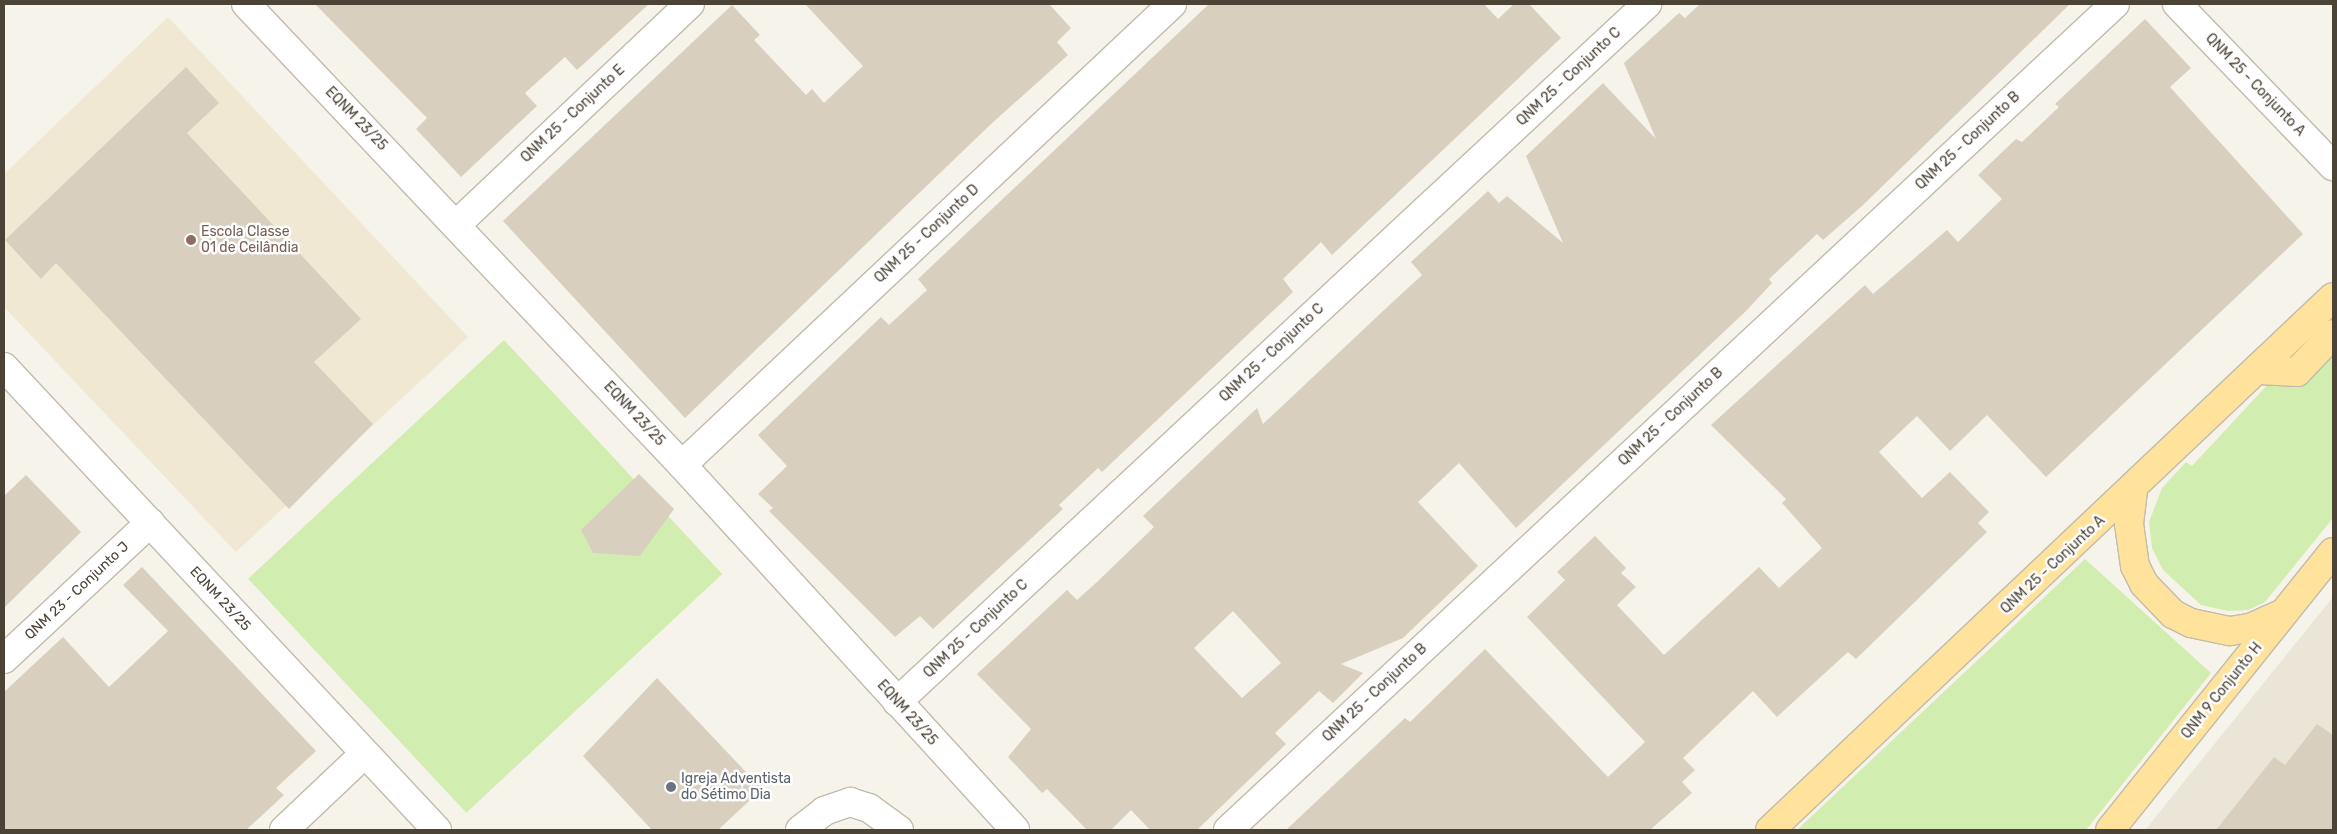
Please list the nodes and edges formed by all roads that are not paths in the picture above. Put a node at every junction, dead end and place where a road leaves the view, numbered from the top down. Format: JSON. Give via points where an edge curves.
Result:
{"nodes":[{"id":1,"x":246,"y":4,"type":"edge"},
{"id":2,"x":690,"y":4,"type":"edge"},
{"id":3,"x":1172,"y":4,"type":"edge"},
{"id":4,"x":1647,"y":4,"type":"edge"},
{"id":5,"x":2115,"y":4,"type":"edge"},
{"id":6,"x":2177,"y":4,"type":"edge"},
{"id":7,"x":2333,"y":166,"type":"edge"},
{"id":8,"x":456,"y":224,"type":"junction"},
{"id":9,"x":2333,"y":297,"type":"edge"},
{"id":10,"x":2333,"y":334,"type":"edge"},
{"id":11,"x":4,"y":367,"type":"edge"},
{"id":12,"x":2259,"y":370,"type":"junction"},
{"id":13,"x":682,"y":465,"type":"junction"},
{"id":14,"x":2133,"y":490,"type":"junction"},
{"id":15,"x":150,"y":523,"type":"junction"},
{"id":16,"x":2333,"y":552,"type":"edge"},
{"id":17,"x":2286,"y":611,"type":"junction"},
{"id":18,"x":4,"y":659,"type":"edge"},
{"id":19,"x":898,"y":702,"type":"junction"},
{"id":20,"x":364,"y":754,"type":"junction"},
{"id":21,"x":284,"y":830,"type":"edge"},
{"id":22,"x":438,"y":830,"type":"edge"},
{"id":23,"x":800,"y":830,"type":"edge"},
{"id":24,"x":899,"y":830,"type":"edge"},
{"id":25,"x":1015,"y":830,"type":"edge"},
{"id":26,"x":1228,"y":830,"type":"edge"},
{"id":27,"x":1770,"y":830,"type":"edge"},
{"id":28,"x":2110,"y":830,"type":"edge"}],
"edges":[{"from":1,"to":8,"type":"street","name":"EQNM 23/25"},
{"from":2,"to":8,"type":"street","name":"QNM 25 - Conjunto E"},
{"from":3,"to":13,"type":"street","name":"QNM 25 - Conjunto D"},
{"from":4,"to":19,"type":"street","name":"QNM 25 - Conjunto C"},
{"from":5,"to":26,"type":"street","name":"QNM 25 - Conjunto B"},
{"from":6,"to":7,"type":"street","name":"QNM 25 - Conjunto A"},
{"from":8,"to":13,"type":"street","name":"EQNM 23/25"},
{"from":9,"to":12,"type":"main road","name":"QNM 25 - Conjunto A"},
{"from":10,"to":12,"type":"main road","via":[[2297,372]]},
{"from":11,"to":15,"type":"street","name":"EQNM 23/25"},
{"from":12,"to":14,"type":"main road","name":"QNM 25 - Conjunto A"},
{"from":13,"to":19,"type":"street","name":"EQNM 23/25"},
{"from":14,"to":17,"type":"main road","via":[[2129,524],[2135,566],[2144,584],[2173,614],[2200,626],[2230,630],[2250,628]]},
{"from":14,"to":27,"type":"main road","name":"QNM 25 - Conjunto A"},
{"from":15,"to":18,"type":"street","name":"QNM 23 - Conjunto J"},
{"from":15,"to":20,"type":"street","name":"EQNM 23/25"},
{"from":16,"to":17,"type":"main road","name":"QNM 9 Conjunto H"},
{"from":17,"to":28,"type":"main road","name":"QNM 9 Conjunto H"},
{"from":19,"to":25,"type":"street","name":"EQNM 23/25"},
{"from":20,"to":21,"type":"street"},
{"from":20,"to":22,"type":"street","name":"EQNM 23/25"},
{"from":23,"to":24,"type":"street","via":[[824,811],[850,802],[869,808]]}]}
